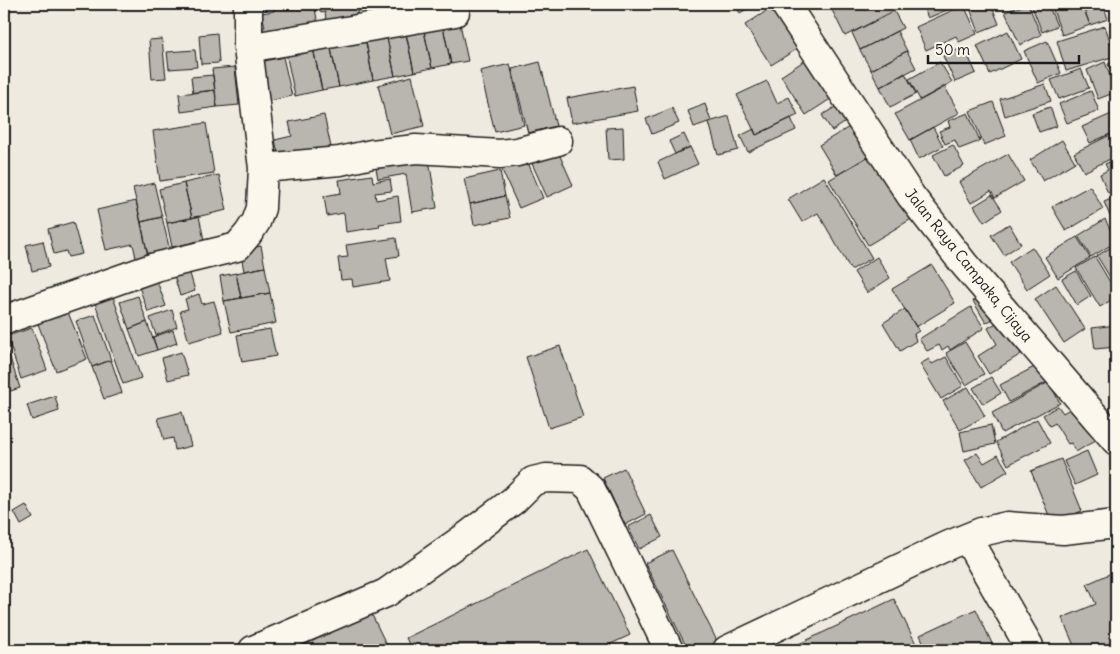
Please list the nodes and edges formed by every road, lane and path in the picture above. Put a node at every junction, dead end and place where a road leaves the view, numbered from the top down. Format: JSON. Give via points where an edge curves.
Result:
{"nodes":[{"id":1,"x":248,"y":4,"type":"edge"},
{"id":2,"x":785,"y":4,"type":"edge"},
{"id":3,"x":455,"y":12,"type":"dead end"},
{"id":4,"x":248,"y":48,"type":"junction"},
{"id":5,"x":558,"y":141,"type":"dead end"},
{"id":6,"x":263,"y":168,"type":"junction"},
{"id":7,"x":4,"y":320,"type":"edge"},
{"id":8,"x":1116,"y":440,"type":"edge"},
{"id":9,"x":1116,"y":524,"type":"edge"},
{"id":10,"x":967,"y":538,"type":"junction"},
{"id":11,"x":1029,"y":646,"type":"dead end"},
{"id":12,"x":253,"y":650,"type":"edge"},
{"id":13,"x":669,"y":650,"type":"edge"},
{"id":14,"x":727,"y":650,"type":"edge"}],
"edges":[{"from":1,"to":4,"type":"street"},
{"from":2,"to":8,"type":"street","name":"Jalan Raya Campaka, Cijaya","via":[[911,196],[964,264]]},
{"from":3,"to":4,"type":"street"},
{"from":4,"to":6,"type":"street"},
{"from":5,"to":6,"type":"street","via":[[500,154],[416,150]]},
{"from":6,"to":7,"type":"street","via":[[262,208],[256,222],[237,247],[154,267]]},
{"from":9,"to":10,"type":"street","via":[[1064,530],[1008,526]]},
{"from":10,"to":11,"type":"street"},
{"from":10,"to":14,"type":"street"},
{"from":12,"to":13,"type":"street","via":[[386,594],[475,530],[533,481],[546,478],[580,479],[591,489]]}]}
